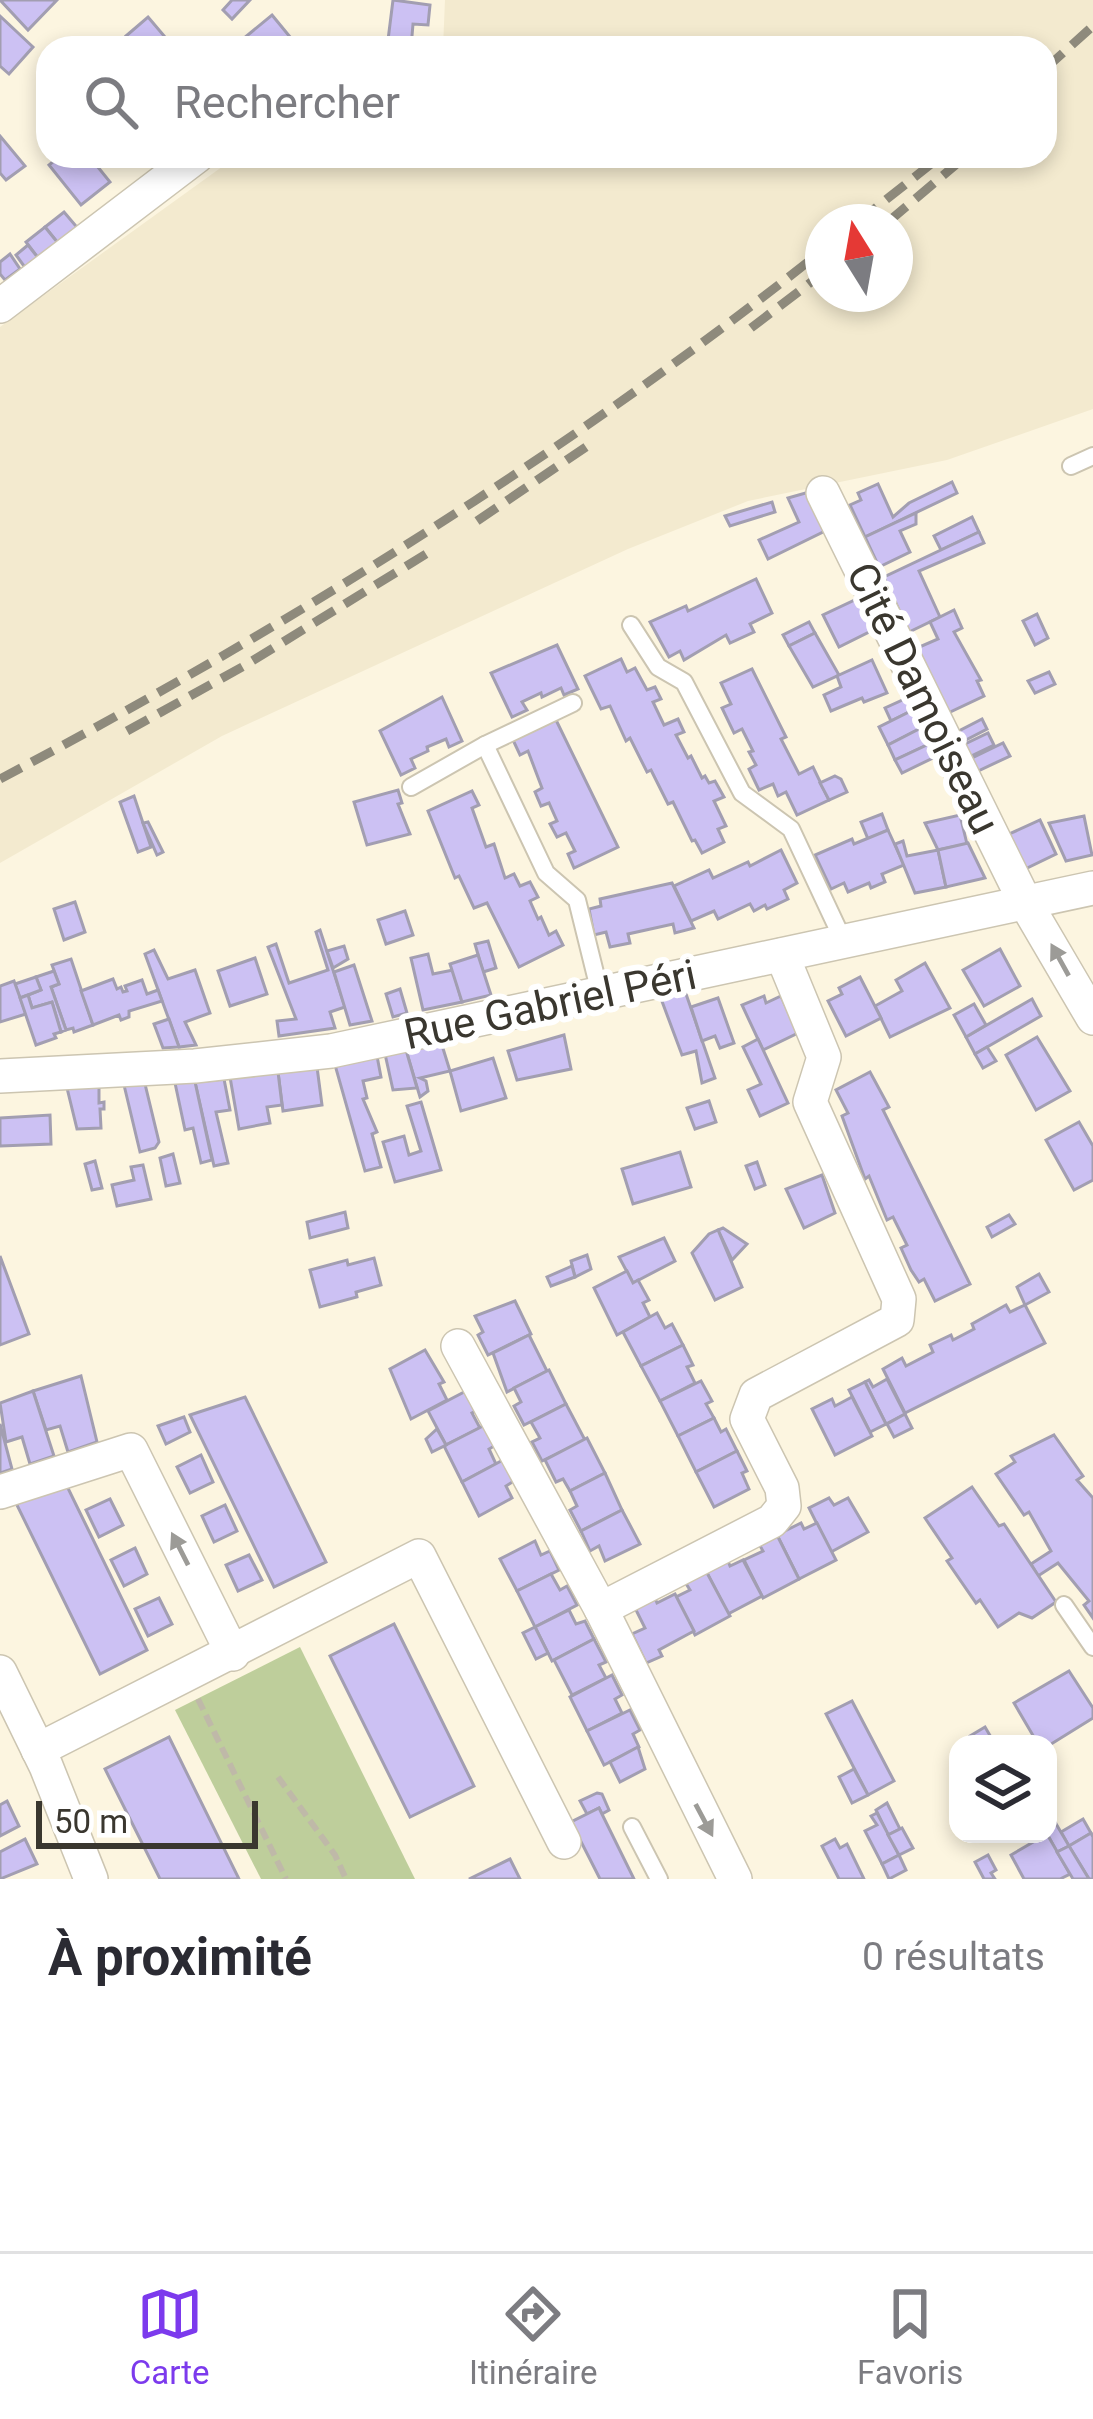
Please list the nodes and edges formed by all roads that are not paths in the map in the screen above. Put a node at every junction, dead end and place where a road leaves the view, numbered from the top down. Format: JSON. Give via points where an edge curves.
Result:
{"nodes":[{"id":1,"x":181,"y":168,"type":"edge"},
{"id":2,"x":0,"y":305,"type":"edge"},
{"id":3,"x":1093,"y":456,"type":"edge"},
{"id":4,"x":1071,"y":466,"type":"dead end"},
{"id":5,"x":823,"y":493,"type":"dead end"},
{"id":6,"x":631,"y":626,"type":"dead end"},
{"id":7,"x":573,"y":703,"type":"dead end"},
{"id":8,"x":485,"y":745,"type":"junction"},
{"id":9,"x":411,"y":788,"type":"dead end"},
{"id":10,"x":1093,"y":888,"type":"edge"},
{"id":11,"x":1025,"y":902,"type":"junction"},
{"id":12,"x":844,"y":942,"type":"junction"},
{"id":13,"x":782,"y":955,"type":"junction"},
{"id":14,"x":600,"y":993,"type":"junction"},
{"id":15,"x":1093,"y":1018,"type":"edge"},
{"id":16,"x":0,"y":1076,"type":"edge"},
{"id":17,"x":458,"y":1346,"type":"dead end"},
{"id":18,"x":0,"y":1492,"type":"edge"},
{"id":19,"x":1064,"y":1605,"type":"dead end"},
{"id":20,"x":601,"y":1609,"type":"junction"},
{"id":21,"x":1093,"y":1647,"type":"edge"},
{"id":22,"x":233,"y":1654,"type":"junction"},
{"id":23,"x":0,"y":1672,"type":"edge"},
{"id":24,"x":38,"y":1750,"type":"junction"},
{"id":25,"x":632,"y":1827,"type":"dead end"},
{"id":26,"x":564,"y":1842,"type":"dead end"},
{"id":27,"x":92,"y":1879,"type":"edge"},
{"id":28,"x":658,"y":1879,"type":"edge"},
{"id":29,"x":735,"y":1879,"type":"edge"}],
"edges":[{"from":1,"to":2,"type":"street"},
{"from":3,"to":4,"type":"lane"},
{"from":5,"to":11,"type":"street","name":"Cité Damoiseau"},
{"from":6,"to":12,"type":"lane","via":[[658,667],[684,682],[742,793],[790,829]]},
{"from":7,"to":8,"type":"lane"},
{"from":8,"to":9,"type":"lane"},
{"from":8,"to":14,"type":"lane","via":[[546,873],[578,900]]},
{"from":10,"to":11,"type":"street","name":"Rue Gabriel Péri"},
{"from":11,"to":12,"type":"street","name":"Rue Gabriel Péri"},
{"from":15,"to":11,"type":"street","name":"Cité Damoiseau","one_way":true},
{"from":12,"to":13,"type":"street","name":"Rue Gabriel Péri"},
{"from":13,"to":14,"type":"street","name":"Rue Gabriel Péri"},
{"from":13,"to":20,"type":"street","via":[[824,1057],[809,1102],[899,1299],[897,1320],[756,1395],[747,1419],[782,1488],[784,1507],[772,1521]]},
{"from":14,"to":16,"type":"street","name":"Rue Gabriel Péri","via":[[331,1051]]},
{"from":17,"to":20,"type":"street"},
{"from":22,"to":18,"type":"street","one_way":true,"via":[[131,1450]]},
{"from":19,"to":21,"type":"lane"},
{"from":20,"to":29,"type":"street","one_way":true},
{"from":22,"to":24,"type":"street"},
{"from":22,"to":26,"type":"street","via":[[419,1556]]},
{"from":23,"to":24,"type":"street"},
{"from":24,"to":27,"type":"street"},
{"from":25,"to":28,"type":"lane"}]}
